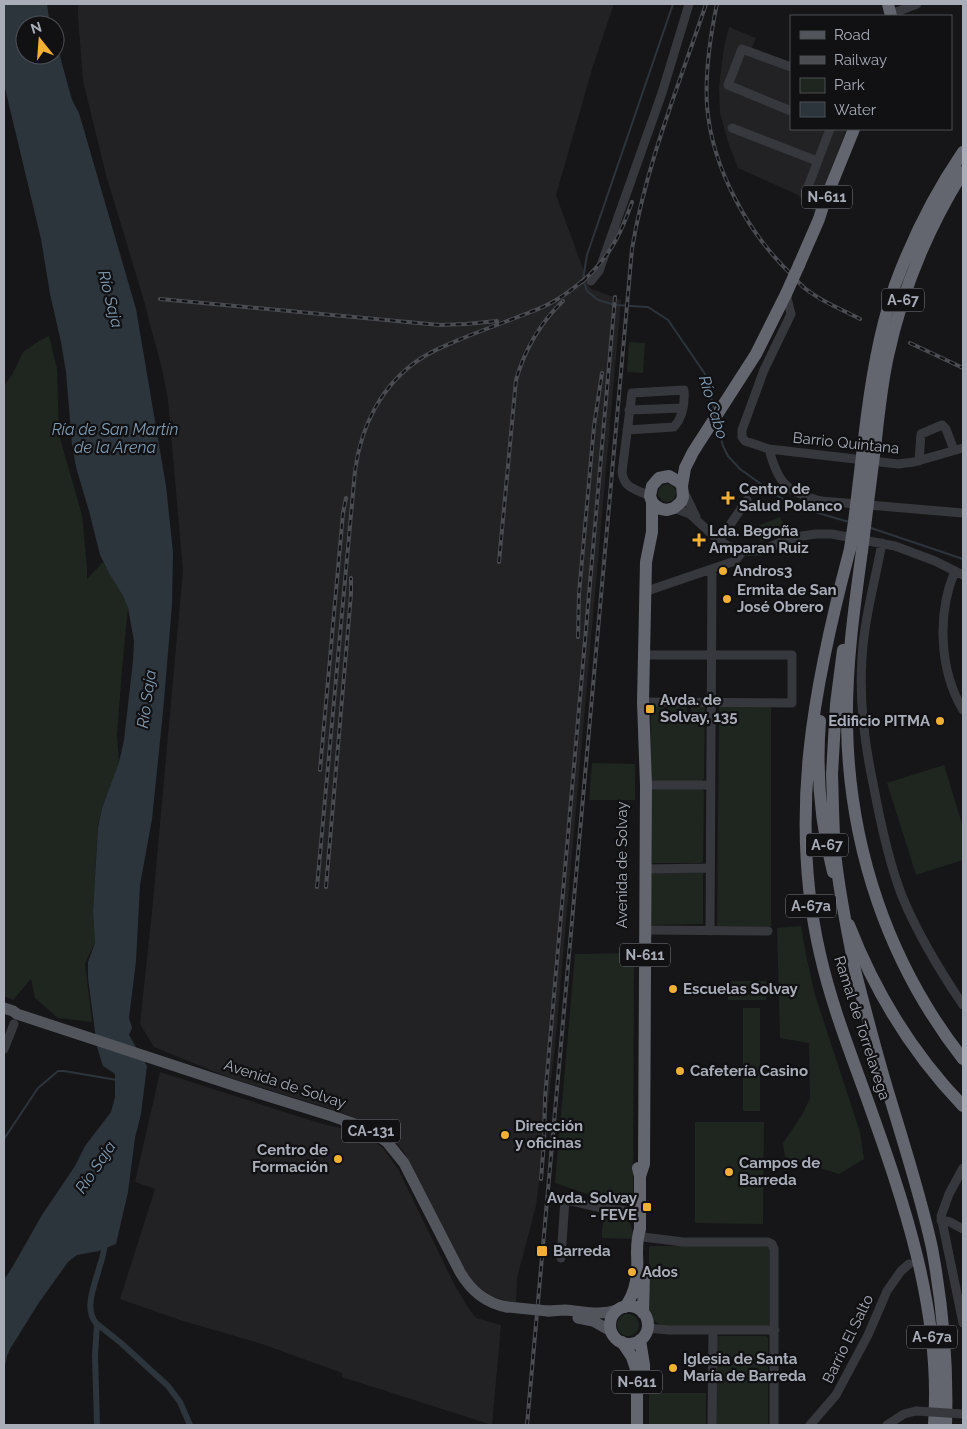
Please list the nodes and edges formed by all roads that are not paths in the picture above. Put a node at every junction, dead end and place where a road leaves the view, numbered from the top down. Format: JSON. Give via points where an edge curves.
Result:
{"nodes":[{"id":1,"x":689,"y":4,"type":"edge"},
{"id":2,"x":916,"y":4,"type":"edge"},
{"id":3,"x":890,"y":11,"type":"edge"},
{"id":4,"x":790,"y":67,"type":"edge"},
{"id":5,"x":790,"y":111,"type":"edge"},
{"id":6,"x":732,"y":128,"type":"dead end"},
{"id":7,"x":830,"y":130,"type":"edge"},
{"id":8,"x":854,"y":130,"type":"edge"},
{"id":9,"x":963,"y":152,"type":"edge"},
{"id":10,"x":817,"y":161,"type":"junction"},
{"id":11,"x":963,"y":172,"type":"edge"},
{"id":12,"x":824,"y":203,"type":"junction"},
{"id":13,"x":591,"y":281,"type":"dead end"},
{"id":14,"x":786,"y":294,"type":"junction"},
{"id":15,"x":683,"y":408,"type":"junction"},
{"id":16,"x":629,"y":410,"type":"junction"},
{"id":17,"x":627,"y":430,"type":"junction"},
{"id":18,"x":870,"y":439,"type":"junction"},
{"id":19,"x":770,"y":449,"type":"junction"},
{"id":20,"x":959,"y":449,"type":"edge"},
{"id":21,"x":693,"y":452,"type":"junction"},
{"id":22,"x":919,"y":461,"type":"junction"},
{"id":23,"x":669,"y":476,"type":"junction"},
{"id":24,"x":683,"y":489,"type":"junction"},
{"id":25,"x":651,"y":495,"type":"junction"},
{"id":26,"x":747,"y":500,"type":"dead end"},
{"id":27,"x":671,"y":509,"type":"junction"},
{"id":28,"x":963,"y":513,"type":"edge"},
{"id":29,"x":700,"y":524,"type":"junction"},
{"id":30,"x":652,"y":532,"type":"junction"},
{"id":31,"x":719,"y":541,"type":"junction"},
{"id":32,"x":882,"y":543,"type":"junction"},
{"id":33,"x":856,"y":550,"type":"junction"},
{"id":34,"x":742,"y":551,"type":"junction"},
{"id":35,"x":712,"y":569,"type":"junction"},
{"id":36,"x":959,"y":573,"type":"edge"},
{"id":37,"x":644,"y":592,"type":"junction"},
{"id":38,"x":643,"y":655,"type":"junction"},
{"id":39,"x":712,"y":655,"type":"junction"},
{"id":40,"x":643,"y":702,"type":"junction"},
{"id":41,"x":711,"y":702,"type":"junction"},
{"id":42,"x":963,"y":710,"type":"edge"},
{"id":43,"x":643,"y":734,"type":"junction"},
{"id":44,"x":646,"y":785,"type":"junction"},
{"id":45,"x":710,"y":785,"type":"junction"},
{"id":46,"x":710,"y":868,"type":"junction"},
{"id":47,"x":646,"y":869,"type":"junction"},
{"id":48,"x":646,"y":930,"type":"junction"},
{"id":49,"x":710,"y":931,"type":"junction"},
{"id":50,"x":768,"y":932,"type":"dead end"},
{"id":51,"x":963,"y":1005,"type":"edge"},
{"id":52,"x":4,"y":1008,"type":"edge"},
{"id":53,"x":4,"y":1013,"type":"edge"},
{"id":54,"x":15,"y":1019,"type":"junction"},
{"id":55,"x":4,"y":1049,"type":"edge"},
{"id":56,"x":963,"y":1059,"type":"edge"},
{"id":57,"x":963,"y":1106,"type":"edge"},
{"id":58,"x":963,"y":1168,"type":"edge"},
{"id":59,"x":640,"y":1176,"type":"junction"},
{"id":60,"x":554,"y":1198,"type":"dead end"},
{"id":61,"x":565,"y":1200,"type":"junction"},
{"id":62,"x":633,"y":1210,"type":"junction"},
{"id":63,"x":941,"y":1220,"type":"junction"},
{"id":64,"x":963,"y":1229,"type":"edge"},
{"id":65,"x":641,"y":1230,"type":"junction"},
{"id":66,"x":561,"y":1258,"type":"dead end"},
{"id":67,"x":909,"y":1264,"type":"dead end"},
{"id":68,"x":621,"y":1309,"type":"junction"},
{"id":69,"x":552,"y":1311,"type":"junction"},
{"id":70,"x":643,"y":1313,"type":"junction"},
{"id":71,"x":963,"y":1323,"type":"edge"},
{"id":72,"x":647,"y":1328,"type":"junction"},
{"id":73,"x":713,"y":1330,"type":"junction"},
{"id":74,"x":775,"y":1330,"type":"junction"},
{"id":75,"x":611,"y":1331,"type":"junction"},
{"id":76,"x":640,"y":1340,"type":"junction"},
{"id":77,"x":622,"y":1342,"type":"junction"},
{"id":78,"x":963,"y":1414,"type":"edge"},
{"id":79,"x":637,"y":1425,"type":"edge"},
{"id":80,"x":643,"y":1425,"type":"edge"},
{"id":81,"x":712,"y":1425,"type":"edge"},
{"id":82,"x":774,"y":1425,"type":"edge"},
{"id":83,"x":810,"y":1425,"type":"edge"},
{"id":84,"x":887,"y":1425,"type":"edge"},
{"id":85,"x":934,"y":1425,"type":"edge"},
{"id":86,"x":946,"y":1425,"type":"edge"}],
"edges":[{"from":1,"to":13,"type":"street","via":[[632,180],[599,271]]},
{"from":2,"to":3,"type":"street"},
{"from":4,"to":5,"type":"street","via":[[742,49],[728,85]]},
{"from":6,"to":10,"type":"street"},
{"from":7,"to":10,"type":"street"},
{"from":8,"to":12,"type":"highway","number":"N-611"},
{"from":9,"to":18,"type":"highway","number":"A-67","via":[[920,227],[895,285],[876,361]]},
{"from":10,"to":12,"type":"street","via":[[806,195]]},
{"from":11,"to":18,"type":"highway","number":"A-67","via":[[932,228],[902,304]]},
{"from":12,"to":14,"type":"highway","number":"N-611","bridge":true},
{"from":14,"to":19,"type":"street","name":"Barrio Quintana","via":[[791,314],[764,370],[742,430],[745,441]]},
{"from":14,"to":21,"type":"highway","number":"N-611","via":[[762,342]]},
{"from":15,"to":16,"type":"street"},
{"from":15,"to":16,"type":"street","via":[[684,390],[632,393]]},
{"from":15,"to":17,"type":"street","via":[[674,427]]},
{"from":16,"to":17,"type":"street"},
{"from":17,"to":25,"type":"street","via":[[623,478],[627,486]]},
{"from":18,"to":33,"type":"highway","number":"A-67","bridge":true,"via":[[854,522]]},
{"from":19,"to":22,"type":"street","name":"Barrio Quintana","via":[[898,464]]},
{"from":19,"to":28,"type":"street","name":"Barrio Quintana","via":[[773,465],[784,484],[805,497]]},
{"from":20,"to":22,"type":"street","name":"Barrio Quintana"},
{"from":20,"to":22,"type":"street","name":"Barrio Quintana","via":[[942,425],[920,434]]},
{"from":21,"to":23,"type":"highway","number":"N-611"},
{"from":21,"to":24,"type":"highway","number":"N-611","via":[[685,468]]},
{"from":23,"to":24,"type":"highway"},
{"from":23,"to":25,"type":"highway","number":"N-611","via":[[659,478]]},
{"from":24,"to":27,"type":"highway","number":"N-611","via":[[681,502]]},
{"from":24,"to":29,"type":"street"},
{"from":25,"to":27,"type":"highway","via":[[656,506]]},
{"from":25,"to":30,"type":"highway","number":"N-611"},
{"from":26,"to":31,"type":"street"},
{"from":27,"to":29,"type":"street","via":[[690,514]]},
{"from":27,"to":30,"type":"highway","number":"N-611"},
{"from":29,"to":31,"type":"street"},
{"from":30,"to":37,"type":"highway","name":"Avenida de Solvay","number":"N-611"},
{"from":31,"to":34,"type":"street"},
{"from":32,"to":34,"type":"street","via":[[845,535],[816,534],[784,541],[760,551]]},
{"from":32,"to":36,"type":"street","via":[[913,552]]},
{"from":32,"to":51,"type":"street","via":[[863,644],[861,702],[866,751],[877,812],[902,896],[924,941]]},
{"from":33,"to":56,"type":"highway","number":"A-67","via":[[847,723],[857,826],[871,884],[894,944],[917,990]]},
{"from":33,"to":57,"type":"highway","number":"A-67","via":[[826,679],[819,734],[819,789],[826,841],[850,926],[880,993],[921,1058]]},
{"from":33,"to":85,"type":"highway","name":"Ramal de Torrelavega","number":"A-67a","via":[[827,644],[810,741],[805,812],[808,875],[816,936],[832,996],[897,1185],[918,1260],[933,1340]]},
{"from":33,"to":86,"type":"highway","name":"Ramal de Torrelavega","number":"A-67a","bridge":true,"via":[[834,735],[832,774],[837,872],[855,970],[932,1248],[945,1343]]},
{"from":34,"to":35,"type":"street","via":[[735,561]]},
{"from":35,"to":37,"type":"street"},
{"from":35,"to":39,"type":"street"},
{"from":36,"to":42,"type":"street","via":[[945,601],[943,641],[948,671]]},
{"from":37,"to":38,"type":"highway","name":"Avenida de Solvay","number":"N-611"},
{"from":38,"to":39,"type":"street"},
{"from":38,"to":40,"type":"highway","name":"Avenida de Solvay","number":"N-611"},
{"from":39,"to":41,"type":"street"},
{"from":39,"to":41,"type":"street","via":[[792,655],[792,702]]},
{"from":40,"to":41,"type":"street"},
{"from":40,"to":43,"type":"highway","name":"Avenida de Solvay","number":"N-611"},
{"from":41,"to":45,"type":"street"},
{"from":43,"to":44,"type":"highway","name":"Avenida de Solvay","number":"N-611"},
{"from":43,"to":59,"type":"highway","name":"Avenida de Solvay","number":"N-611","via":[[639,749],[638,802],[637,1120]]},
{"from":44,"to":45,"type":"street","name":"Avenida de Solvay"},
{"from":44,"to":47,"type":"highway","name":"Avenida de Solvay","number":"N-611"},
{"from":45,"to":46,"type":"street"},
{"from":46,"to":47,"type":"street","name":"Avenida de Solvay"},
{"from":46,"to":49,"type":"street"},
{"from":47,"to":48,"type":"highway","name":"Avenida de Solvay","number":"N-611"},
{"from":48,"to":49,"type":"street","name":"Avenida de Solvay"},
{"from":48,"to":59,"type":"highway","name":"Avenida de Solvay","number":"N-611","via":[[644,1164]]},
{"from":49,"to":50,"type":"street","name":"Avenida de Solvay"},
{"from":52,"to":54,"type":"main road","number":"CA-131","via":[[13,1011]]},
{"from":53,"to":54,"type":"main road","number":"CA-131"},
{"from":54,"to":55,"type":"street"},
{"from":54,"to":69,"type":"main road","name":"Avenida de Solvay","number":"CA-131","bridge":true,"via":[[39,1021],[365,1128],[394,1150],[460,1272],[479,1296],[507,1307]]},
{"from":58,"to":63,"type":"street","via":[[949,1194]]},
{"from":59,"to":62,"type":"highway","name":"Avenida de Solvay","number":"N-611"},
{"from":60,"to":61,"type":"street"},
{"from":61,"to":62,"type":"street","via":[[602,1208]]},
{"from":61,"to":66,"type":"street"},
{"from":62,"to":65,"type":"highway","name":"Avenida de Solvay","number":"N-611"},
{"from":63,"to":64,"type":"street"},
{"from":63,"to":71,"type":"street"},
{"from":65,"to":68,"type":"highway","name":"Avenida de Solvay","number":"N-611","via":[[637,1237],[636,1284],[630,1300]]},
{"from":65,"to":70,"type":"highway","name":"Avenida de Solvay","number":"N-611"},
{"from":65,"to":74,"type":"street","via":[[683,1242],[771,1243],[774,1249]]},
{"from":67,"to":83,"type":"street","name":"Barrio El Salto","via":[[887,1290],[868,1335],[836,1395]]},
{"from":68,"to":69,"type":"main road","number":"CA-131","via":[[608,1313]]},
{"from":68,"to":70,"type":"highway","via":[[635,1307]]},
{"from":68,"to":75,"type":"highway","number":"N-611","via":[[610,1321]]},
{"from":69,"to":75,"type":"main road","number":"CA-131","via":[[593,1321]]},
{"from":70,"to":72,"type":"highway","number":"N-611"},
{"from":72,"to":73,"type":"street"},
{"from":72,"to":76,"type":"highway"},
{"from":73,"to":74,"type":"street"},
{"from":73,"to":81,"type":"street"},
{"from":74,"to":82,"type":"street"},
{"from":75,"to":77,"type":"highway","number":"N-611"},
{"from":76,"to":77,"type":"highway","via":[[630,1344]]},
{"from":76,"to":80,"type":"highway","number":"N-611","via":[[644,1368]]},
{"from":77,"to":79,"type":"highway","number":"N-611","via":[[636,1368]]},
{"from":78,"to":84,"type":"street","bridge":true,"via":[[916,1411],[904,1414]]}]}
